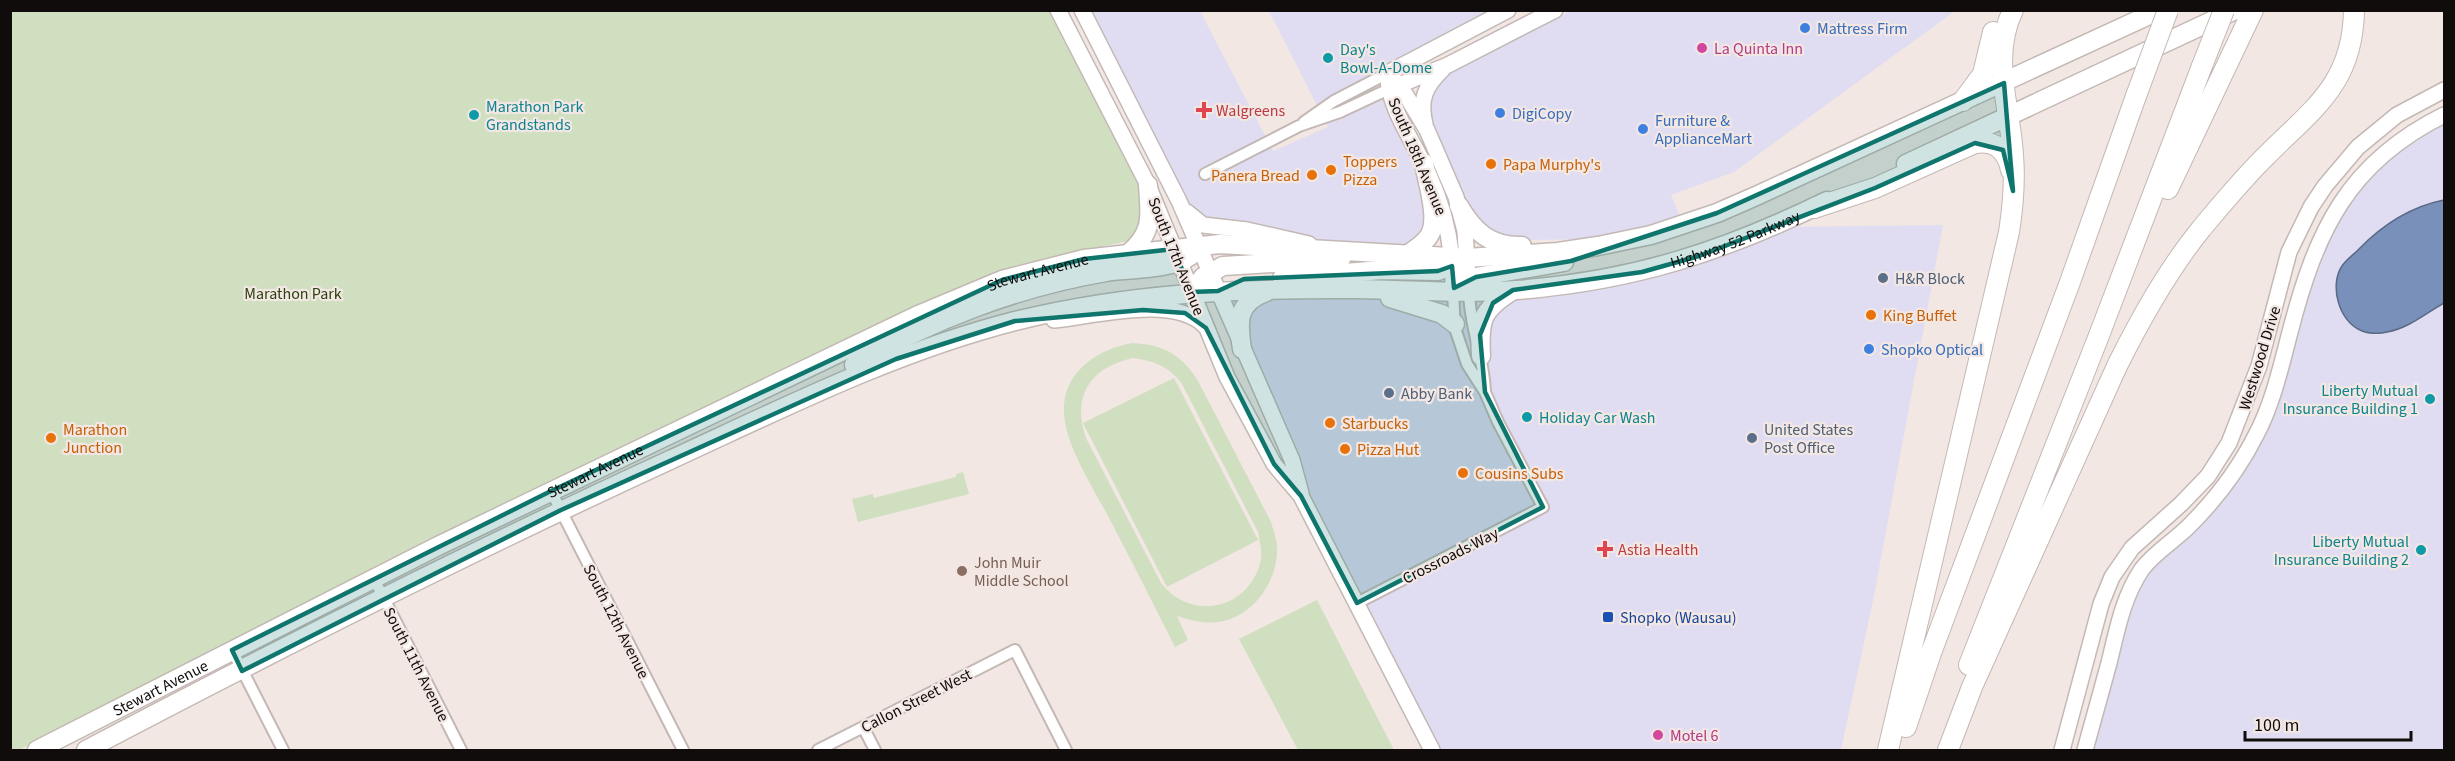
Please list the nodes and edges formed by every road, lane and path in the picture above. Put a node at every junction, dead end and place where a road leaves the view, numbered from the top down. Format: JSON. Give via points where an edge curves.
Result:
{"nodes":[{"id":1,"x":1059,"y":10,"type":"edge"},
{"id":2,"x":1082,"y":10,"type":"edge"},
{"id":3,"x":1508,"y":10,"type":"edge"},
{"id":4,"x":1555,"y":10,"type":"edge"},
{"id":5,"x":2002,"y":10,"type":"edge"},
{"id":6,"x":2013,"y":10,"type":"edge"},
{"id":7,"x":2160,"y":10,"type":"edge"},
{"id":8,"x":2168,"y":10,"type":"edge"},
{"id":9,"x":2224,"y":10,"type":"edge"},
{"id":10,"x":2235,"y":10,"type":"edge"},
{"id":11,"x":2253,"y":10,"type":"edge"},
{"id":12,"x":2354,"y":10,"type":"edge"},
{"id":13,"x":2366,"y":10,"type":"edge"},
{"id":14,"x":1448,"y":64,"type":"junction"},
{"id":15,"x":1388,"y":72,"type":"junction"},
{"id":16,"x":2004,"y":83,"type":"junction"},
{"id":17,"x":1394,"y":87,"type":"junction"},
{"id":18,"x":2445,"y":90,"type":"edge"},
{"id":19,"x":1963,"y":101,"type":"junction"},
{"id":20,"x":2008,"y":115,"type":"junction"},
{"id":21,"x":2445,"y":115,"type":"edge"},
{"id":22,"x":1299,"y":126,"type":"junction"},
{"id":23,"x":1427,"y":130,"type":"junction"},
{"id":24,"x":1424,"y":163,"type":"junction"},
{"id":25,"x":1205,"y":174,"type":"dead end"},
{"id":26,"x":2246,"y":178,"type":"junction"},
{"id":27,"x":1148,"y":185,"type":"junction"},
{"id":28,"x":2013,"y":191,"type":"junction"},
{"id":29,"x":1179,"y":201,"type":"junction"},
{"id":30,"x":1459,"y":206,"type":"junction"},
{"id":31,"x":1814,"y":208,"type":"junction"},
{"id":32,"x":1619,"y":242,"type":"junction"},
{"id":33,"x":1198,"y":246,"type":"junction"},
{"id":34,"x":1590,"y":248,"type":"junction"},
{"id":35,"x":1335,"y":251,"type":"junction"},
{"id":36,"x":1129,"y":253,"type":"junction"},
{"id":37,"x":1373,"y":254,"type":"junction"},
{"id":38,"x":1407,"y":255,"type":"junction"},
{"id":39,"x":1176,"y":256,"type":"junction"},
{"id":40,"x":1457,"y":260,"type":"junction"},
{"id":41,"x":1210,"y":273,"type":"junction"},
{"id":42,"x":1359,"y":289,"type":"junction"},
{"id":43,"x":1463,"y":289,"type":"junction"},
{"id":44,"x":1272,"y":290,"type":"junction"},
{"id":45,"x":1513,"y":290,"type":"junction"},
{"id":46,"x":1218,"y":291,"type":"junction"},
{"id":47,"x":1191,"y":292,"type":"junction"},
{"id":48,"x":1015,"y":321,"type":"junction"},
{"id":49,"x":1455,"y":324,"type":"junction"},
{"id":50,"x":1206,"y":328,"type":"junction"},
{"id":51,"x":2098,"y":338,"type":"junction"},
{"id":52,"x":1242,"y":349,"type":"junction"},
{"id":53,"x":1480,"y":356,"type":"junction"},
{"id":54,"x":820,"y":389,"type":"junction"},
{"id":55,"x":1485,"y":392,"type":"junction"},
{"id":56,"x":551,"y":491,"type":"junction"},
{"id":57,"x":1301,"y":496,"type":"junction"},
{"id":58,"x":1543,"y":507,"type":"joint"},
{"id":59,"x":561,"y":510,"type":"junction"},
{"id":60,"x":373,"y":577,"type":"junction"},
{"id":61,"x":384,"y":598,"type":"junction"},
{"id":62,"x":1357,"y":603,"type":"junction"},
{"id":63,"x":232,"y":650,"type":"junction"},
{"id":64,"x":242,"y":671,"type":"junction"},
{"id":65,"x":91,"y":722,"type":"junction"},
{"id":66,"x":863,"y":728,"type":"junction"},
{"id":67,"x":98,"y":748,"type":"edge"},
{"id":68,"x":37,"y":750,"type":"edge"},
{"id":69,"x":283,"y":750,"type":"edge"},
{"id":70,"x":461,"y":750,"type":"edge"},
{"id":71,"x":683,"y":750,"type":"edge"},
{"id":72,"x":818,"y":750,"type":"edge"},
{"id":73,"x":875,"y":750,"type":"edge"},
{"id":74,"x":1066,"y":750,"type":"edge"},
{"id":75,"x":1432,"y":750,"type":"edge"},
{"id":76,"x":1888,"y":750,"type":"edge"},
{"id":77,"x":1899,"y":750,"type":"edge"},
{"id":78,"x":1940,"y":750,"type":"edge"},
{"id":79,"x":1948,"y":750,"type":"edge"},
{"id":80,"x":2062,"y":750,"type":"edge"},
{"id":81,"x":2085,"y":750,"type":"edge"}],
"edges":[{"from":1,"to":27,"type":"street","name":"South 17th Avenue"},
{"from":2,"to":29,"type":"street","name":"South 17th Avenue"},
{"from":3,"to":15,"type":"street"},
{"from":4,"to":14,"type":"street"},
{"from":5,"to":19,"type":"highway","via":[[1983,74]]},
{"from":6,"to":16,"type":"highway","via":[[2002,44]]},
{"from":7,"to":16,"type":"main road","name":"Highway 52 Parkway"},
{"from":8,"to":77,"type":"highway","bridge":true,"via":[[1930,653]]},
{"from":9,"to":51,"type":"highway","bridge":true},
{"from":10,"to":20,"type":"main road","name":"Highway 52 Parkway"},
{"from":11,"to":51,"type":"highway"},
{"from":12,"to":26,"type":"highway","via":[[2348,53],[2333,86],[2310,116]]},
{"from":13,"to":26,"type":"highway","via":[[2355,58],[2333,100],[2305,131]]},
{"from":14,"to":17,"type":"street"},
{"from":14,"to":23,"type":"street","via":[[1423,94]]},
{"from":15,"to":17,"type":"street","name":"South 18th Avenue"},
{"from":15,"to":22,"type":"street","via":[[1334,101]]},
{"from":16,"to":19,"type":"main road","name":"Highway 52 Parkway"},
{"from":16,"to":20,"type":"highway"},
{"from":17,"to":22,"type":"street"},
{"from":17,"to":23,"type":"street","name":"South 18th Avenue"},
{"from":17,"to":24,"type":"street","name":"South 18th Avenue"},
{"from":18,"to":80,"type":"street","name":"Westwood Drive","via":[[2397,115],[2364,141],[2335,172],[2311,207],[2289,252],[2256,377],[2226,449],[2208,476],[2132,548],[2112,577],[2101,604]]},
{"from":19,"to":32,"type":"main road","name":"Highway 52 Parkway","via":[[1717,213]]},
{"from":20,"to":28,"type":"highway"},
{"from":20,"to":31,"type":"main road","name":"Highway 52 Parkway"},
{"from":21,"to":81,"type":"street","name":"Westwood Drive","via":[[2409,135],[2374,163],[2330,219],[2302,287],[2271,401],[2248,450],[2223,489],[2149,562],[2129,591]]},
{"from":22,"to":25,"type":"street"},
{"from":23,"to":30,"type":"street","name":"South 18th Avenue"},
{"from":24,"to":38,"type":"main road","via":[[1432,229]]},
{"from":24,"to":40,"type":"street","name":"South 18th Avenue"},
{"from":26,"to":79,"type":"highway","via":[[2186,250],[2131,338],[1972,687]]},
{"from":27,"to":36,"type":"main road","via":[[1148,228]]},
{"from":27,"to":39,"type":"street","name":"South 17th Avenue"},
{"from":28,"to":31,"type":"highway","via":[[2005,153],[1995,145],[1978,142],[1869,190]]},
{"from":28,"to":76,"type":"highway","via":[[2009,232]]},
{"from":29,"to":33,"type":"street","name":"South 17th Avenue"},
{"from":29,"to":35,"type":"street","via":[[1203,225],[1256,231]]},
{"from":30,"to":34,"type":"main road","via":[[1477,232],[1497,244]]},
{"from":30,"to":40,"type":"street","name":"South 18th Avenue","via":[[1465,231]]},
{"from":31,"to":45,"type":"main road","name":"Highway 52 Parkway","via":[[1739,241],[1642,272]]},
{"from":32,"to":34,"type":"main road","name":"Highway 52 Parkway"},
{"from":32,"to":43,"type":"main road","via":[[1571,261],[1476,277]]},
{"from":33,"to":35,"type":"main road","name":"Highway 52 Parkway","via":[[1237,244]]},
{"from":33,"to":39,"type":"main road","name":"Highway 52 Parkway"},
{"from":33,"to":41,"type":"street","name":"South 17th Avenue"},
{"from":34,"to":40,"type":"main road","name":"Highway 52 Parkway"},
{"from":35,"to":37,"type":"main road","name":"Highway 52 Parkway"},
{"from":36,"to":39,"type":"main road","name":"Stewart Avenue"},
{"from":36,"to":56,"type":"main road","name":"Stewart Avenue","via":[[1057,265],[960,296]]},
{"from":37,"to":38,"type":"main road","name":"Highway 52 Parkway"},
{"from":37,"to":41,"type":"main road","via":[[1318,262],[1227,266]]},
{"from":38,"to":40,"type":"main road","name":"Highway 52 Parkway"},
{"from":39,"to":47,"type":"street","name":"South 17th Avenue"},
{"from":39,"to":54,"type":"main road","via":[[1021,291],[880,350]]},
{"from":40,"to":43,"type":"street","name":"South 18th Avenue"},
{"from":40,"to":46,"type":"main road","via":[[1438,271],[1244,279]]},
{"from":41,"to":46,"type":"street","name":"South 17th Avenue"},
{"from":41,"to":47,"type":"main road"},
{"from":42,"to":43,"type":"main road","name":"Highway 52 Parkway"},
{"from":42,"to":44,"type":"main road","name":"Highway 52 Parkway"},
{"from":42,"to":49,"type":"main road","via":[[1431,310]]},
{"from":43,"to":45,"type":"main road","name":"Highway 52 Parkway"},
{"from":43,"to":49,"type":"street","name":"South 18th Avenue"},
{"from":43,"to":53,"type":"street","name":"South 18th Avenue"},
{"from":44,"to":46,"type":"main road","name":"Highway 52 Parkway"},
{"from":44,"to":52,"type":"main road","via":[[1257,296],[1244,308],[1239,323]]},
{"from":45,"to":53,"type":"main road","via":[[1493,303],[1486,313]]},
{"from":46,"to":47,"type":"main road","name":"Highway 52 Parkway"},
{"from":46,"to":52,"type":"street","name":"South 17th Avenue"},
{"from":47,"to":48,"type":"main road","name":"Stewart Avenue","via":[[1115,301]]},
{"from":47,"to":50,"type":"street","name":"South 17th Avenue"},
{"from":48,"to":50,"type":"street","via":[[1161,310],[1189,315]]},
{"from":48,"to":54,"type":"main road","name":"Stewart Avenue","via":[[920,350]]},
{"from":49,"to":55,"type":"street","name":"South 18th Avenue","via":[[1467,364]]},
{"from":50,"to":57,"type":"street","name":"South 17th Avenue","via":[[1227,377],[1274,464]]},
{"from":51,"to":78,"type":"highway","via":[[1969,665]]},
{"from":52,"to":57,"type":"street","name":"South 17th Avenue","via":[[1292,460]]},
{"from":53,"to":55,"type":"street","name":"South 18th Avenue"},
{"from":54,"to":59,"type":"main road","name":"Stewart Avenue"},
{"from":55,"to":58,"type":"street","name":"South 18th Avenue"},
{"from":56,"to":59,"type":"street","name":"South 12th Avenue"},
{"from":56,"to":60,"type":"main road","name":"Stewart Avenue"},
{"from":57,"to":62,"type":"street","name":"South 17th Avenue"},
{"from":58,"to":62,"type":"street","name":"Crossroads Way"},
{"from":59,"to":61,"type":"main road","name":"Stewart Avenue"},
{"from":59,"to":71,"type":"street","name":"South 12th Avenue"},
{"from":60,"to":61,"type":"street","name":"South 11th Avenue"},
{"from":60,"to":63,"type":"main road","name":"Stewart Avenue"},
{"from":61,"to":64,"type":"main road","name":"Stewart Avenue"},
{"from":61,"to":70,"type":"street","name":"South 11th Avenue"},
{"from":62,"to":75,"type":"street","name":"South 17th Avenue"},
{"from":63,"to":64,"type":"street"},
{"from":63,"to":65,"type":"main road","name":"Stewart Avenue"},
{"from":64,"to":67,"type":"main road","name":"Stewart Avenue"},
{"from":64,"to":69,"type":"street"},
{"from":65,"to":67,"type":"street"},
{"from":65,"to":68,"type":"main road","name":"Stewart Avenue"},
{"from":66,"to":72,"type":"street","name":"Callon Street West"},
{"from":66,"to":73,"type":"street"},
{"from":66,"to":74,"type":"street","name":"Callon Street West","via":[[1015,650]]}]}
